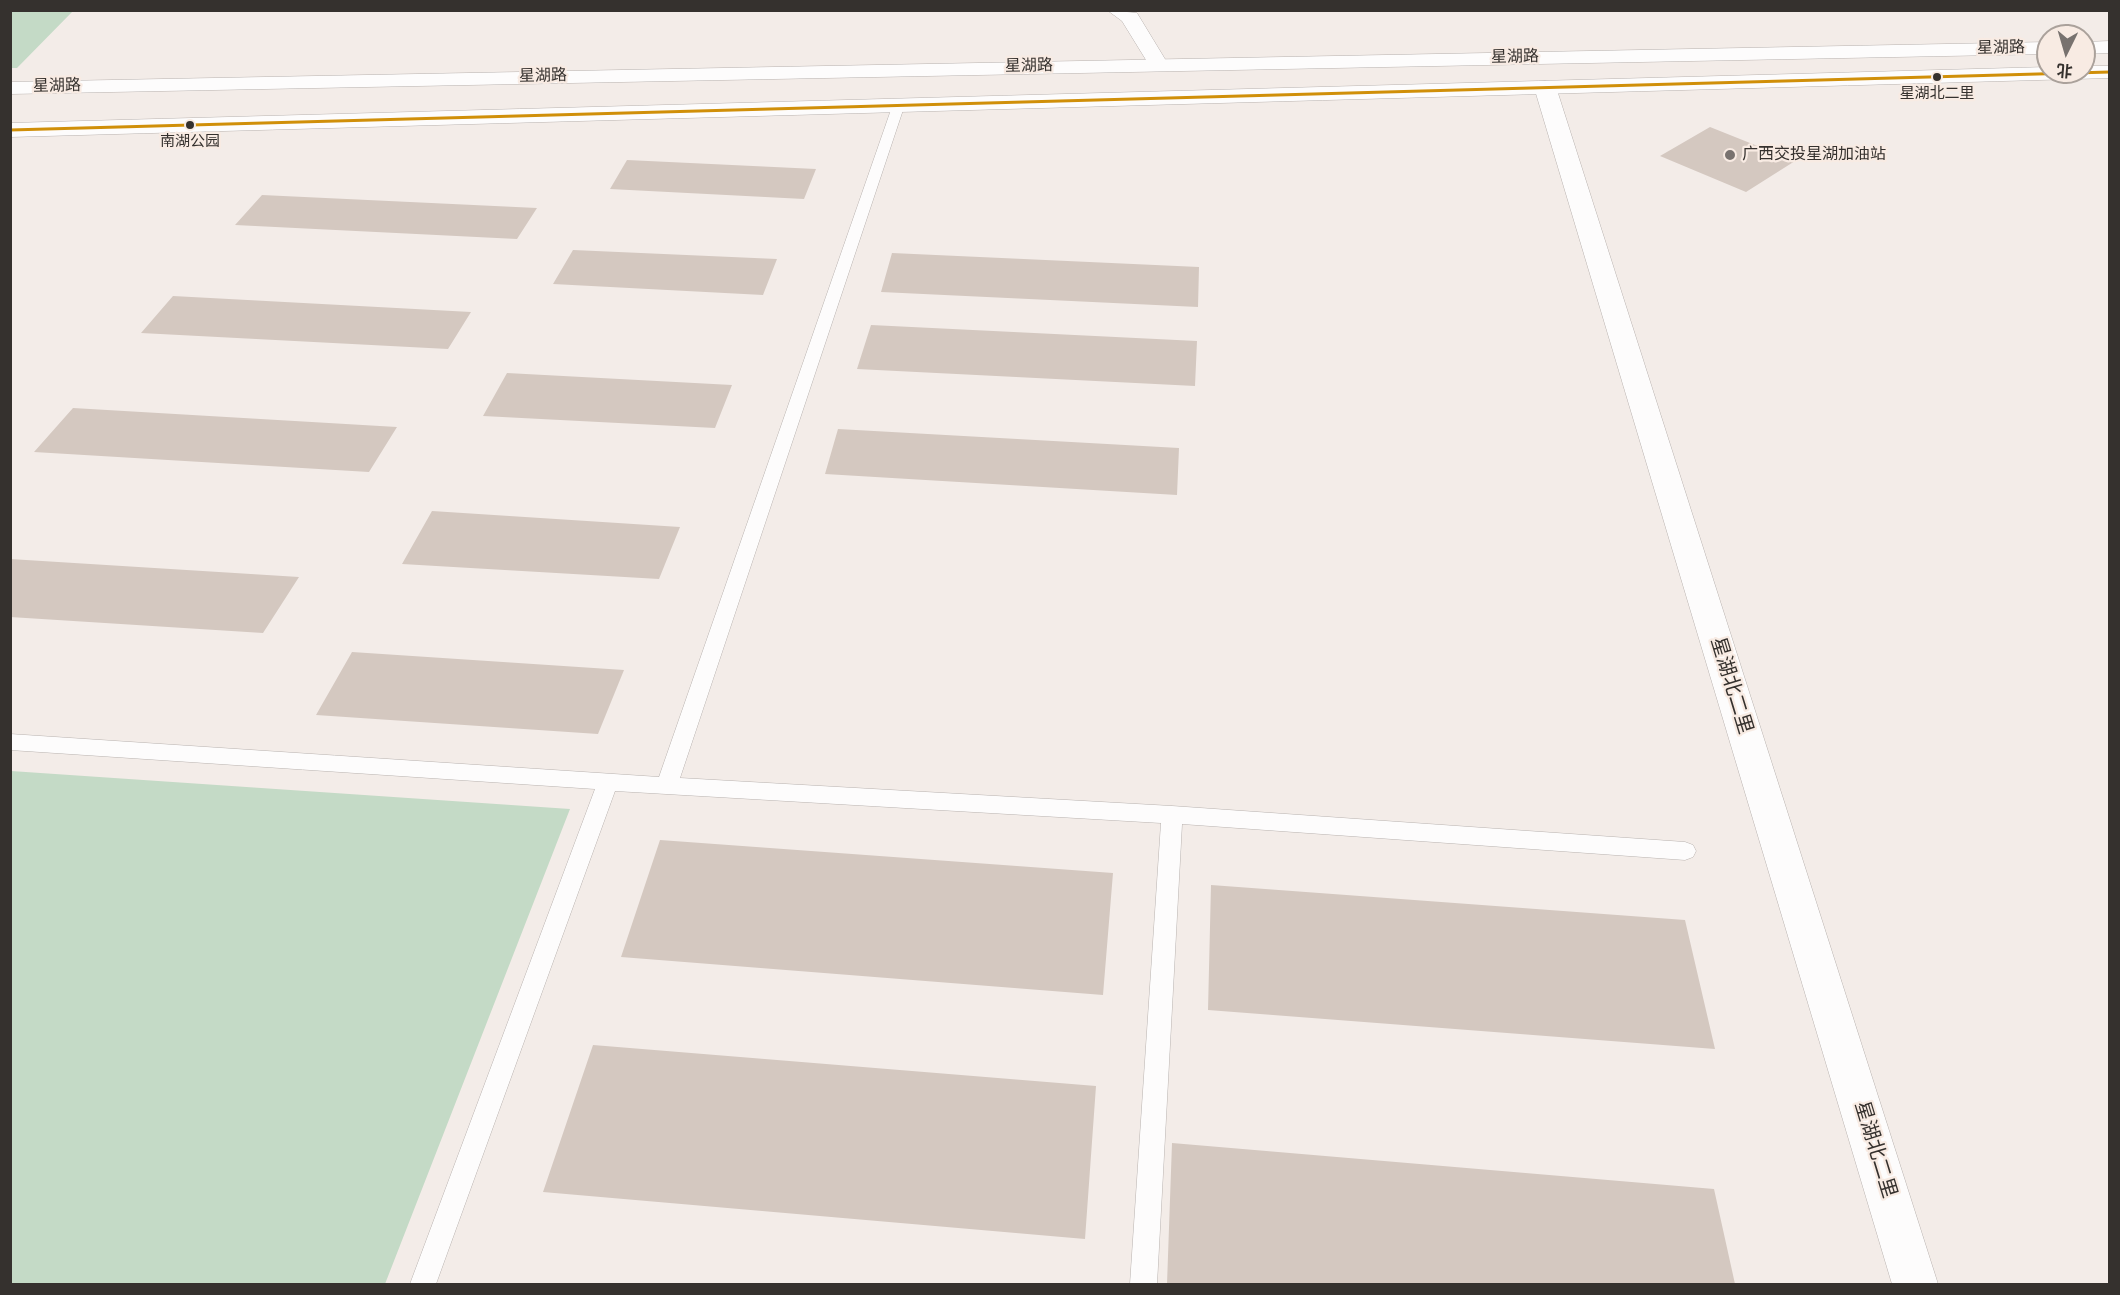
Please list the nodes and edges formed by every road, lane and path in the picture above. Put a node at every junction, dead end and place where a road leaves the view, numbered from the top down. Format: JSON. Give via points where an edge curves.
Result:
{"nodes":[{"id":1,"x":1116,"y":10,"type":"edge"},
{"id":2,"x":2036,"y":48,"type":"edge"},
{"id":3,"x":1158,"y":64,"type":"junction"},
{"id":4,"x":2109,"y":72,"type":"edge"},
{"id":5,"x":1545,"y":87,"type":"junction"},
{"id":6,"x":10,"y":88,"type":"edge"},
{"id":7,"x":899,"y":104,"type":"junction"},
{"id":8,"x":10,"y":130,"type":"edge"},
{"id":9,"x":10,"y":742,"type":"edge"},
{"id":10,"x":608,"y":782,"type":"junction"},
{"id":11,"x":667,"y":785,"type":"junction"},
{"id":12,"x":1172,"y":815,"type":"junction"},
{"id":13,"x":1685,"y":851,"type":"dead end"},
{"id":14,"x":423,"y":1284,"type":"edge"},
{"id":15,"x":1143,"y":1284,"type":"edge"},
{"id":16,"x":1915,"y":1284,"type":"edge"}],
"edges":[{"from":1,"to":3,"type":"main road","via":[[1130,17]]},
{"from":2,"to":3,"type":"main road","name":"星湖路"},
{"from":3,"to":6,"type":"main road","name":"星湖路"},
{"from":4,"to":5,"type":"main road","name":"星湖路"},
{"from":5,"to":7,"type":"main road","name":"星湖路"},
{"from":5,"to":16,"type":"main road","name":"星湖北二里"},
{"from":7,"to":8,"type":"main road","name":"星湖路"},
{"from":7,"to":11,"type":"lane"},
{"from":9,"to":10,"type":"lane"},
{"from":10,"to":11,"type":"lane"},
{"from":10,"to":14,"type":"lane"},
{"from":11,"to":12,"type":"lane"},
{"from":12,"to":13,"type":"lane"},
{"from":12,"to":15,"type":"lane"}]}
